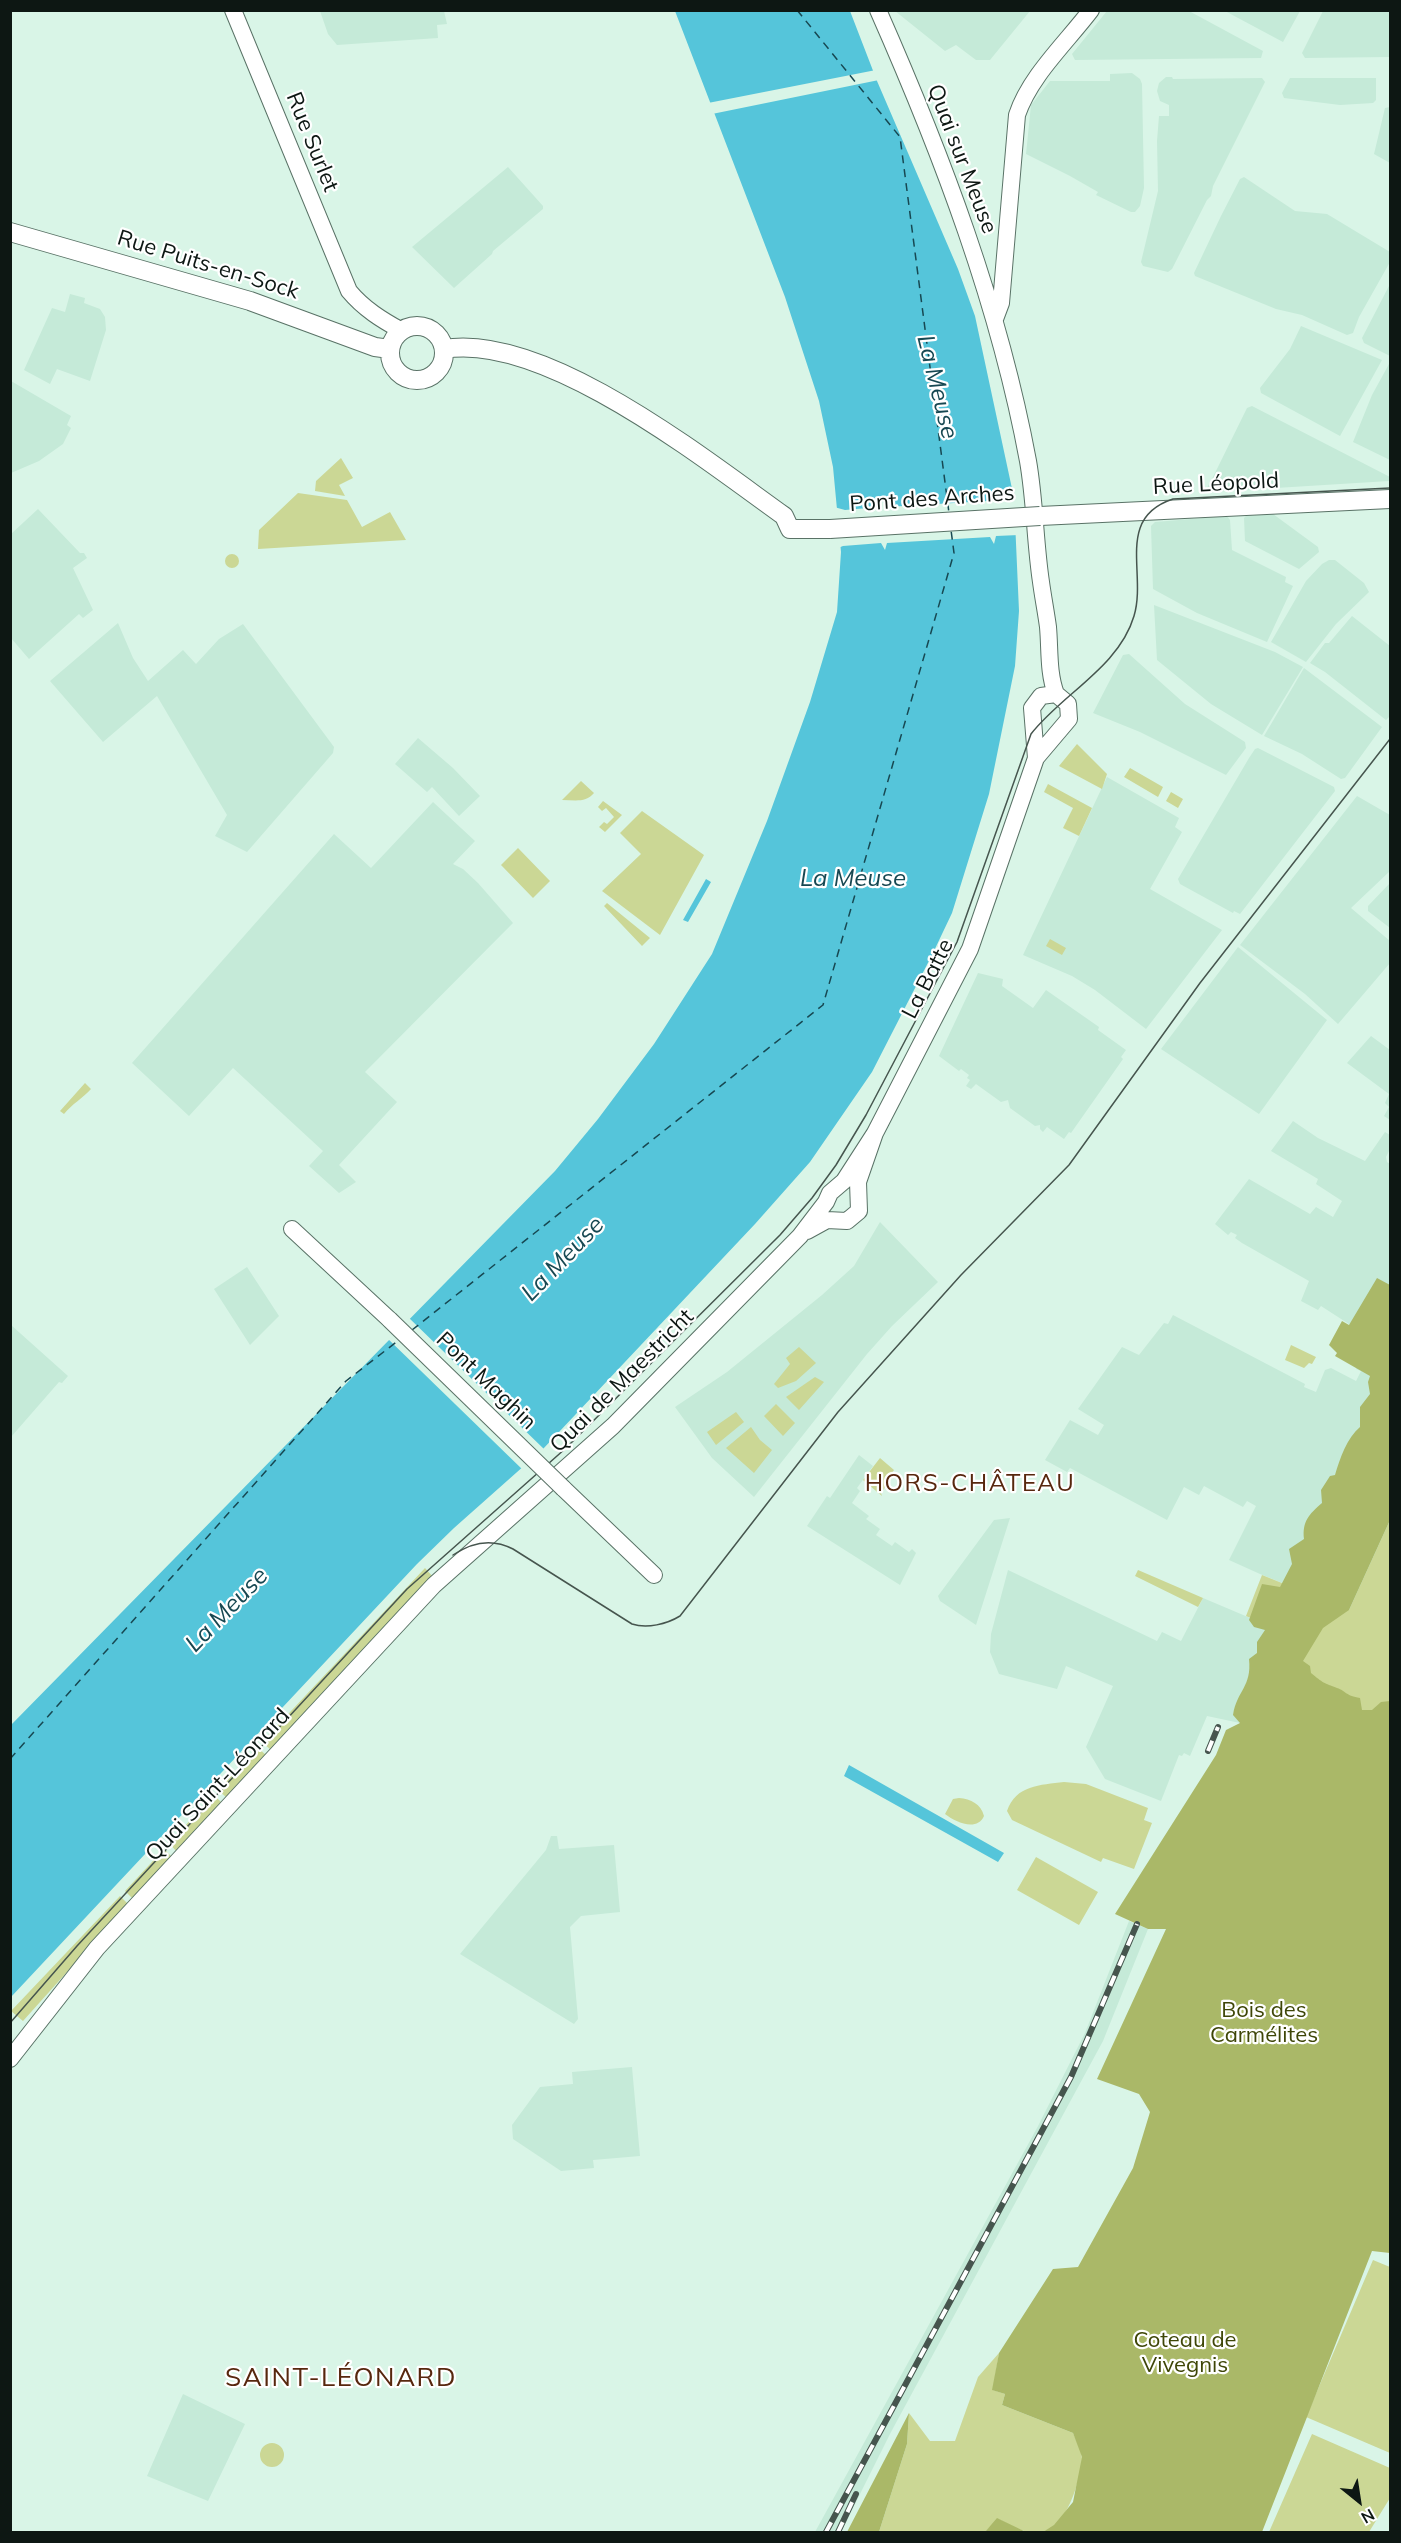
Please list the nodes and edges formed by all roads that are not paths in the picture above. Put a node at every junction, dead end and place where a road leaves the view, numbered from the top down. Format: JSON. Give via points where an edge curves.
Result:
{"nodes":[{"id":1,"x":233,"y":10,"type":"edge"},
{"id":2,"x":1091,"y":10,"type":"edge"},
{"id":3,"x":879,"y":14,"type":"edge"},
{"id":4,"x":10,"y":232,"type":"edge"},
{"id":5,"x":995,"y":319,"type":"junction"},
{"id":6,"x":402,"y":331,"type":"junction"},
{"id":7,"x":390,"y":349,"type":"junction"},
{"id":8,"x":444,"y":349,"type":"junction"},
{"id":9,"x":1390,"y":499,"type":"edge"},
{"id":10,"x":1042,"y":515,"type":"junction"},
{"id":11,"x":1041,"y":582,"type":"junction"},
{"id":12,"x":1056,"y":694,"type":"junction"},
{"id":13,"x":1037,"y":699,"type":"junction"},
{"id":14,"x":1035,"y":723,"type":"junction"},
{"id":15,"x":1058,"y":730,"type":"junction"},
{"id":16,"x":1036,"y":758,"type":"junction"},
{"id":17,"x":875,"y":1133,"type":"junction"},
{"id":18,"x":839,"y":1187,"type":"junction"},
{"id":19,"x":857,"y":1195,"type":"junction"},
{"id":20,"x":826,"y":1202,"type":"junction"},
{"id":21,"x":836,"y":1220,"type":"junction"},
{"id":22,"x":292,"y":1229,"type":"dead end"},
{"id":23,"x":800,"y":1236,"type":"junction"},
{"id":24,"x":471,"y":1552,"type":"joint"},
{"id":25,"x":650,"y":1571,"type":"dead end"},
{"id":26,"x":10,"y":2059,"type":"edge"}],
"edges":[{"from":1,"to":6,"type":"main road","name":"Rue Surlet","via":[[349,291],[360,304]]},
{"from":2,"to":5,"type":"main road","name":"Quai sur Meuse","via":[[1044,70],[1017,115],[1000,303]]},
{"from":3,"to":5,"type":"main road","name":"Quai sur Meuse","via":[[969,237]]},
{"from":4,"to":7,"type":"main road","name":"Rue Puits-en-Sock","via":[[250,301]]},
{"from":5,"to":10,"type":"main road","name":"Quai sur Meuse"},
{"from":6,"to":7,"type":"main road"},
{"from":6,"to":8,"type":"main road","via":[[414,326],[431,330]]},
{"from":7,"to":8,"type":"main road","via":[[398,373],[417,380],[438,371]]},
{"from":8,"to":10,"type":"main road","name":"Pont des Arches","bridge":true,"via":[[485,348],[535,361],[596,391],[700,454],[784,516],[789,529],[827,530]]},
{"from":9,"to":10,"type":"main road","name":"Rue Léopold"},
{"from":10,"to":11,"type":"main road","name":"Quai sur Meuse"},
{"from":11,"to":12,"type":"main road"},
{"from":11,"to":13,"type":"main road"},
{"from":12,"to":13,"type":"main road"},
{"from":12,"to":15,"type":"main road","via":[[1068,704],[1070,714]]},
{"from":13,"to":14,"type":"main road","via":[[1031,713]]},
{"from":14,"to":15,"type":"main road","via":[[1048,731]]},
{"from":14,"to":16,"type":"main road"},
{"from":15,"to":16,"type":"main road"},
{"from":16,"to":17,"type":"main road","name":"La Batte","via":[[970,949]]},
{"from":17,"to":18,"type":"main road","name":"La Batte"},
{"from":17,"to":19,"type":"main road","name":"La Batte"},
{"from":18,"to":19,"type":"main road","via":[[850,1188]]},
{"from":18,"to":20,"type":"main road","name":"Quai de Maestricht"},
{"from":19,"to":21,"type":"main road","name":"Quai de Maestricht","via":[[860,1205],[856,1215],[847,1221]]},
{"from":20,"to":21,"type":"main road","via":[[828,1213]]},
{"from":20,"to":23,"type":"main road","name":"Quai de Maestricht"},
{"from":21,"to":23,"type":"main road","name":"Quai de Maestricht","via":[[818,1224]]},
{"from":22,"to":25,"type":"main road","name":"Pont Maghin","bridge":true},
{"from":23,"to":24,"type":"main road","name":"Quai de Maestricht","via":[[614,1426]]},
{"from":24,"to":26,"type":"main road","name":"Quai Saint-Léonard","via":[[434,1585],[97,1948]]}]}
